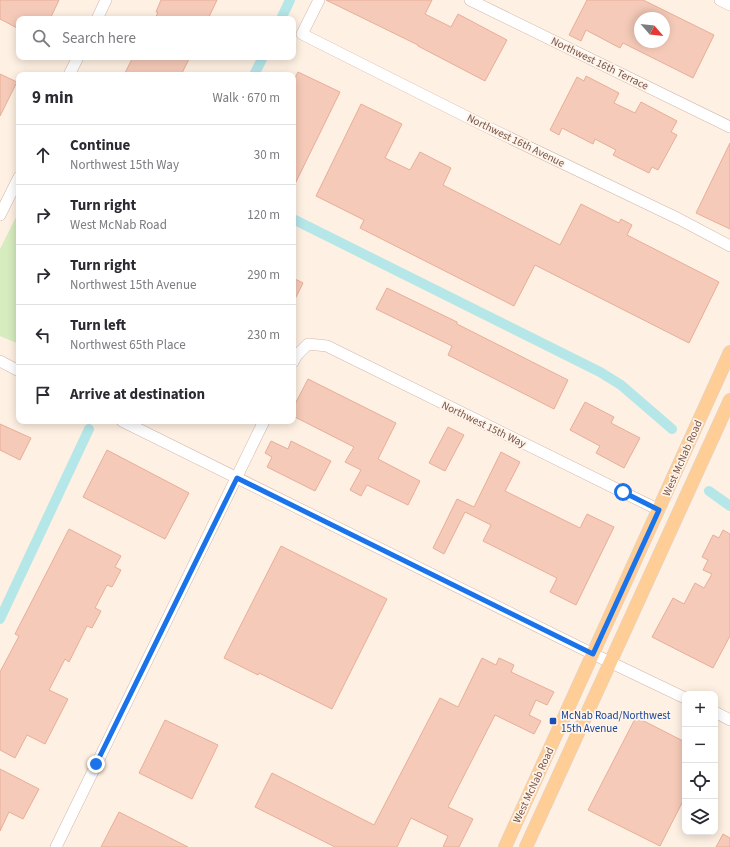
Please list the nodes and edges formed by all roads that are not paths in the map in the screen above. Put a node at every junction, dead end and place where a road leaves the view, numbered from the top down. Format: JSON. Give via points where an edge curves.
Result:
{"nodes":[{"id":1,"x":106,"y":0,"type":"edge"},
{"id":2,"x":319,"y":0,"type":"edge"},
{"id":3,"x":470,"y":0,"type":"edge"},
{"id":4,"x":720,"y":0,"type":"edge"},
{"id":5,"x":730,"y":5,"type":"edge"},
{"id":6,"x":98,"y":16,"type":"edge"},
{"id":7,"x":76,"y":60,"type":"edge"},
{"id":8,"x":70,"y":72,"type":"edge"},
{"id":9,"x":730,"y":127,"type":"edge"},
{"id":10,"x":16,"y":183,"type":"edge"},
{"id":11,"x":0,"y":215,"type":"edge"},
{"id":12,"x":730,"y":246,"type":"edge"},
{"id":13,"x":730,"y":353,"type":"edge"},
{"id":14,"x":296,"y":355,"type":"edge"},
{"id":15,"x":0,"y":361,"type":"edge"},
{"id":16,"x":16,"y":369,"type":"edge"},
{"id":17,"x":730,"y":400,"type":"edge"},
{"id":18,"x":128,"y":424,"type":"edge"},
{"id":19,"x":263,"y":424,"type":"edge"},
{"id":20,"x":237,"y":478,"type":"junction"},
{"id":21,"x":659,"y":510,"type":"junction"},
{"id":22,"x":593,"y":654,"type":"junction"},
{"id":23,"x":611,"y":662,"type":"junction"},
{"id":24,"x":682,"y":697,"type":"edge"},
{"id":25,"x":718,"y":714,"type":"edge"},
{"id":26,"x":730,"y":720,"type":"edge"},
{"id":27,"x":56,"y":847,"type":"edge"},
{"id":28,"x":505,"y":847,"type":"edge"},
{"id":29,"x":526,"y":847,"type":"edge"}],
"edges":[{"from":1,"to":6,"type":"street"},
{"from":2,"to":12,"type":"street","name":"Northwest 16th Avenue","via":[[302,34]]},
{"from":3,"to":9,"type":"street","name":"Northwest 16th Terrace"},
{"from":4,"to":5,"type":"street"},
{"from":7,"to":8,"type":"street"},
{"from":10,"to":11,"type":"street"},
{"from":13,"to":21,"type":"main road","name":"West McNab Road"},
{"from":14,"to":21,"type":"street","name":"Northwest 15th Way","via":[[308,344],[327,346]]},
{"from":15,"to":16,"type":"street"},
{"from":17,"to":23,"type":"main road","name":"West McNab Road"},
{"from":18,"to":20,"type":"street"},
{"from":19,"to":20,"type":"street"},
{"from":20,"to":22,"type":"street"},
{"from":20,"to":27,"type":"street"},
{"from":21,"to":22,"type":"main road","name":"West McNab Road"},
{"from":22,"to":23,"type":"street"},
{"from":22,"to":28,"type":"main road","name":"West McNab Road"},
{"from":23,"to":24,"type":"street"},
{"from":23,"to":29,"type":"main road","name":"West McNab Road"},
{"from":25,"to":26,"type":"street"}]}
